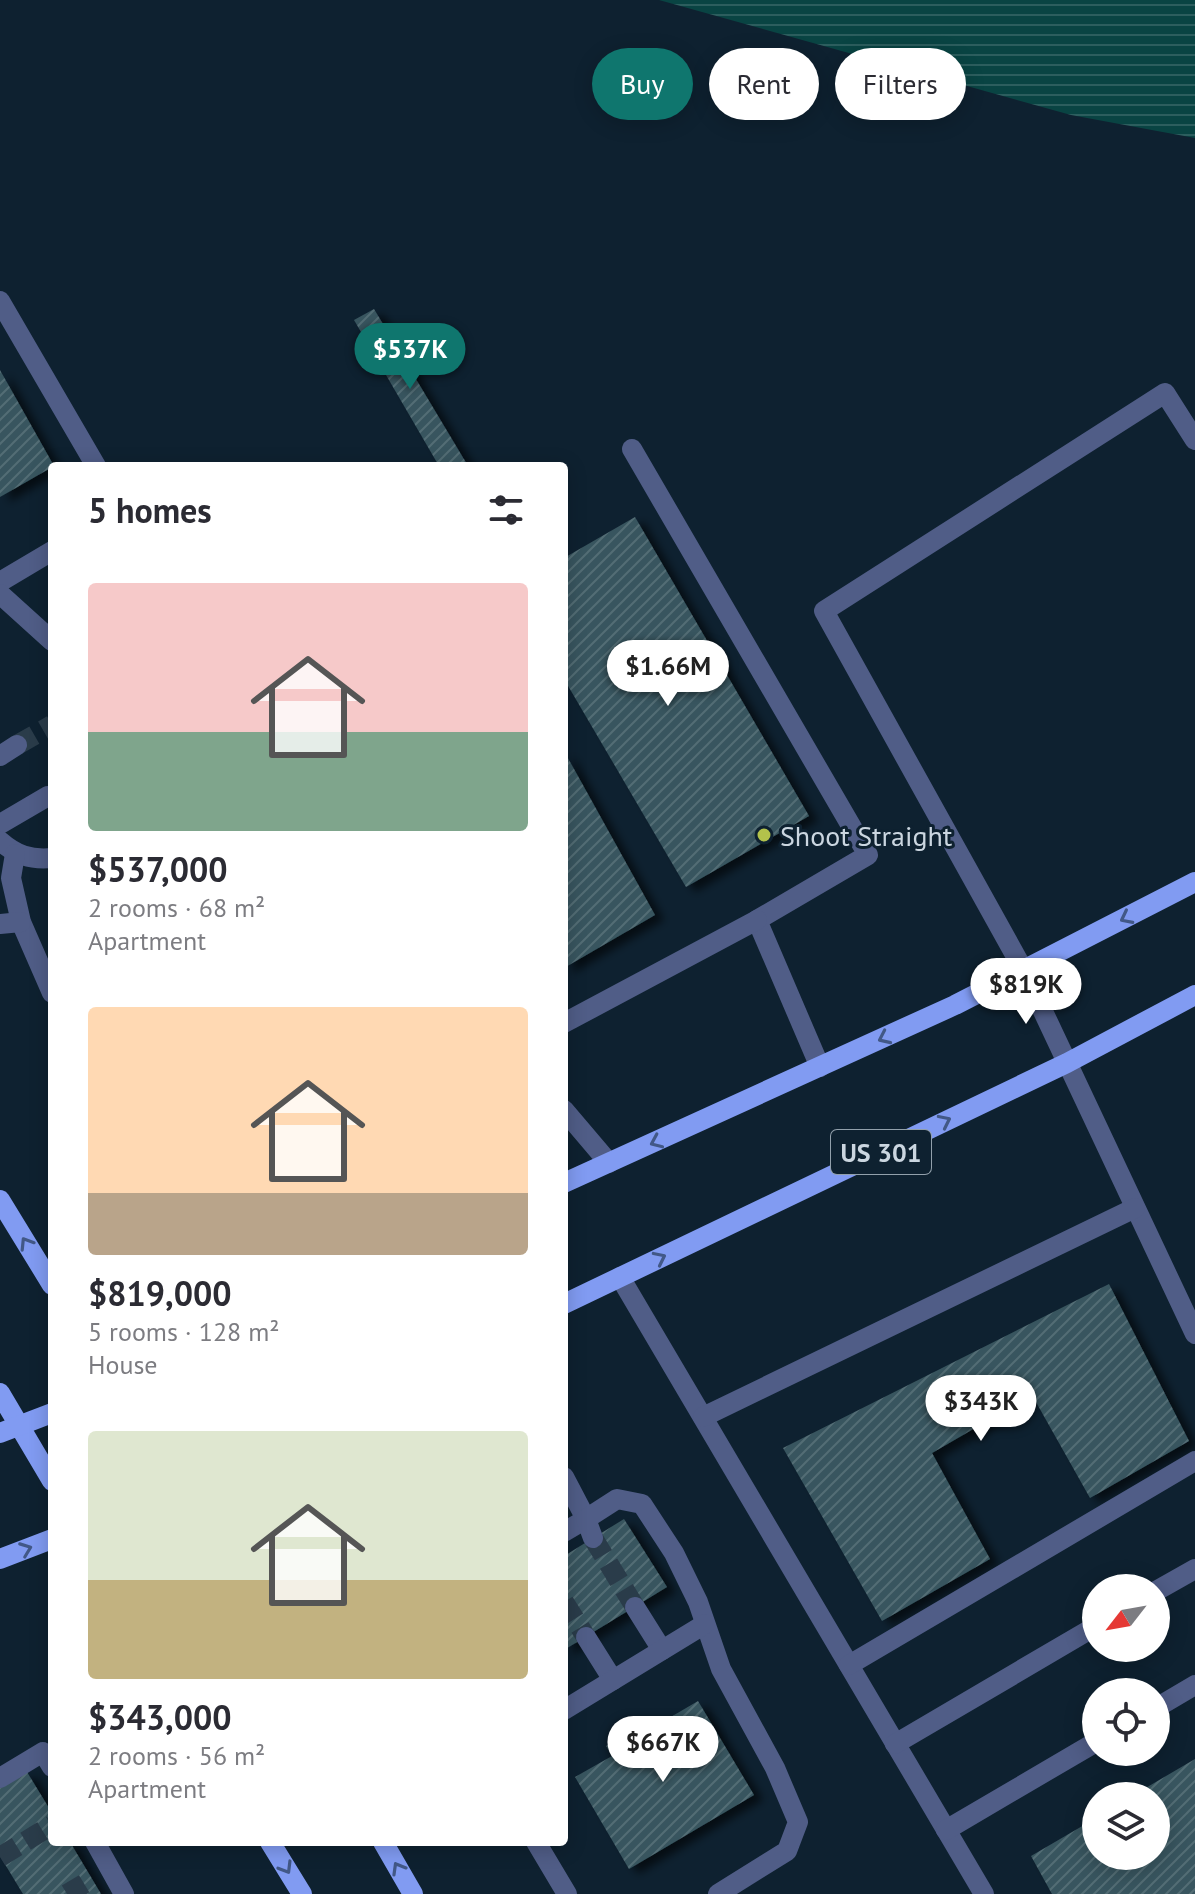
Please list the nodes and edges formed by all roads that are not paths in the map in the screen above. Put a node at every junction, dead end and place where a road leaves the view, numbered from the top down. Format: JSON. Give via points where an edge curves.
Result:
{"nodes":[{"id":1,"x":0,"y":301,"type":"edge"},
{"id":2,"x":1195,"y":440,"type":"edge"},
{"id":3,"x":632,"y":449,"type":"dead end"},
{"id":4,"x":94,"y":462,"type":"edge"},
{"id":5,"x":48,"y":553,"type":"edge"},
{"id":6,"x":0,"y":582,"type":"edge"},
{"id":7,"x":0,"y":594,"type":"edge"},
{"id":8,"x":48,"y":637,"type":"edge"},
{"id":9,"x":48,"y":796,"type":"dead end"},
{"id":10,"x":0,"y":824,"type":"edge"},
{"id":11,"x":7,"y":847,"type":"edge"},
{"id":12,"x":48,"y":858,"type":"edge"},
{"id":13,"x":1195,"y":882,"type":"edge"},
{"id":14,"x":757,"y":920,"type":"junction"},
{"id":15,"x":10,"y":923,"type":"edge"},
{"id":16,"x":1024,"y":971,"type":"junction"},
{"id":17,"x":48,"y":986,"type":"edge"},
{"id":18,"x":1195,"y":995,"type":"edge"},
{"id":19,"x":568,"y":1021,"type":"edge"},
{"id":20,"x":1067,"y":1063,"type":"junction"},
{"id":21,"x":820,"y":1067,"type":"junction"},
{"id":22,"x":568,"y":1115,"type":"edge"},
{"id":23,"x":609,"y":1163,"type":"junction"},
{"id":24,"x":568,"y":1181,"type":"edge"},
{"id":25,"x":0,"y":1200,"type":"edge"},
{"id":26,"x":1135,"y":1208,"type":"junction"},
{"id":27,"x":620,"y":1277,"type":"junction"},
{"id":28,"x":48,"y":1278,"type":"edge"},
{"id":29,"x":568,"y":1302,"type":"edge"},
{"id":30,"x":1195,"y":1334,"type":"edge"},
{"id":31,"x":0,"y":1393,"type":"edge"},
{"id":32,"x":48,"y":1415,"type":"edge"},
{"id":33,"x":703,"y":1417,"type":"junction"},
{"id":34,"x":10,"y":1429,"type":"edge"},
{"id":35,"x":1195,"y":1461,"type":"edge"},
{"id":36,"x":48,"y":1476,"type":"edge"},
{"id":37,"x":568,"y":1485,"type":"edge"},
{"id":38,"x":590,"y":1528,"type":"junction"},
{"id":39,"x":568,"y":1531,"type":"edge"},
{"id":40,"x":48,"y":1541,"type":"edge"},
{"id":41,"x":0,"y":1559,"type":"edge"},
{"id":42,"x":1195,"y":1569,"type":"edge"},
{"id":43,"x":1170,"y":1583,"type":"edge"},
{"id":44,"x":635,"y":1607,"type":"tunnel mouth"},
{"id":45,"x":705,"y":1624,"type":"junction"},
{"id":46,"x":1082,"y":1634,"type":"edge"},
{"id":47,"x":586,"y":1637,"type":"tunnel mouth"},
{"id":48,"x":662,"y":1650,"type":"junction"},
{"id":49,"x":849,"y":1665,"type":"junction"},
{"id":50,"x":613,"y":1680,"type":"junction"},
{"id":51,"x":1195,"y":1685,"type":"edge"},
{"id":52,"x":1170,"y":1700,"type":"edge"},
{"id":53,"x":568,"y":1708,"type":"edge"},
{"id":54,"x":895,"y":1744,"type":"junction"},
{"id":55,"x":1082,"y":1750,"type":"edge"},
{"id":56,"x":48,"y":1760,"type":"edge"},
{"id":57,"x":0,"y":1778,"type":"edge"},
{"id":58,"x":946,"y":1830,"type":"junction"},
{"id":59,"x":96,"y":1846,"type":"edge"},
{"id":60,"x":272,"y":1846,"type":"edge"},
{"id":61,"x":385,"y":1846,"type":"edge"},
{"id":62,"x":538,"y":1846,"type":"edge"},
{"id":63,"x":124,"y":1894,"type":"edge"},
{"id":64,"x":302,"y":1894,"type":"edge"},
{"id":65,"x":413,"y":1894,"type":"edge"},
{"id":66,"x":567,"y":1894,"type":"edge"},
{"id":67,"x":718,"y":1894,"type":"edge"},
{"id":68,"x":984,"y":1894,"type":"edge"}],
"edges":[{"from":1,"to":4,"type":"street"},
{"from":2,"to":16,"type":"street","via":[[1165,393],[824,611]]},
{"from":3,"to":14,"type":"street","via":[[868,855]]},
{"from":5,"to":6,"type":"street"},
{"from":7,"to":8,"type":"street"},
{"from":9,"to":10,"type":"street"},
{"from":11,"to":12,"type":"street"},
{"from":11,"to":15,"type":"street"},
{"from":13,"to":16,"type":"main road","one_way":true},
{"from":14,"to":19,"type":"street"},
{"from":14,"to":21,"type":"street"},
{"from":15,"to":17,"type":"street"},
{"from":16,"to":20,"type":"street"},
{"from":16,"to":21,"type":"main road","one_way":true},
{"from":18,"to":20,"type":"main road","number":"US 301"},
{"from":20,"to":26,"type":"street"},
{"from":27,"to":20,"type":"main road","number":"US 301","one_way":true},
{"from":21,"to":23,"type":"main road","one_way":true},
{"from":22,"to":23,"type":"street"},
{"from":23,"to":24,"type":"main road"},
{"from":28,"to":25,"type":"main road","one_way":true},
{"from":26,"to":30,"type":"street"},
{"from":26,"to":33,"type":"street"},
{"from":27,"to":29,"type":"main road","number":"US 301"},
{"from":27,"to":33,"type":"street"},
{"from":31,"to":34,"type":"main road"},
{"from":32,"to":34,"type":"main road"},
{"from":33,"to":49,"type":"street"},
{"from":34,"to":36,"type":"main road"},
{"from":35,"to":49,"type":"street"},
{"from":37,"to":38,"type":"street"},
{"from":38,"to":39,"type":"street"},
{"from":38,"to":45,"type":"street","via":[[617,1499],[642,1504],[674,1553]]},
{"from":41,"to":40,"type":"main road","one_way":true},
{"from":42,"to":43,"type":"street"},
{"from":44,"to":48,"type":"street"},
{"from":45,"to":48,"type":"street"},
{"from":45,"to":67,"type":"street","via":[[721,1669],[798,1822],[787,1851]]},
{"from":46,"to":54,"type":"street"},
{"from":47,"to":50,"type":"street"},
{"from":48,"to":50,"type":"street"},
{"from":49,"to":54,"type":"street"},
{"from":50,"to":53,"type":"street"},
{"from":51,"to":52,"type":"street"},
{"from":54,"to":58,"type":"street"},
{"from":55,"to":58,"type":"street"},
{"from":56,"to":57,"type":"street","via":[[43,1752]]},
{"from":58,"to":68,"type":"street"},
{"from":59,"to":63,"type":"street","via":[[101,1874]]},
{"from":60,"to":64,"type":"main road","one_way":true},
{"from":65,"to":61,"type":"main road","one_way":true},
{"from":62,"to":66,"type":"street"}]}
